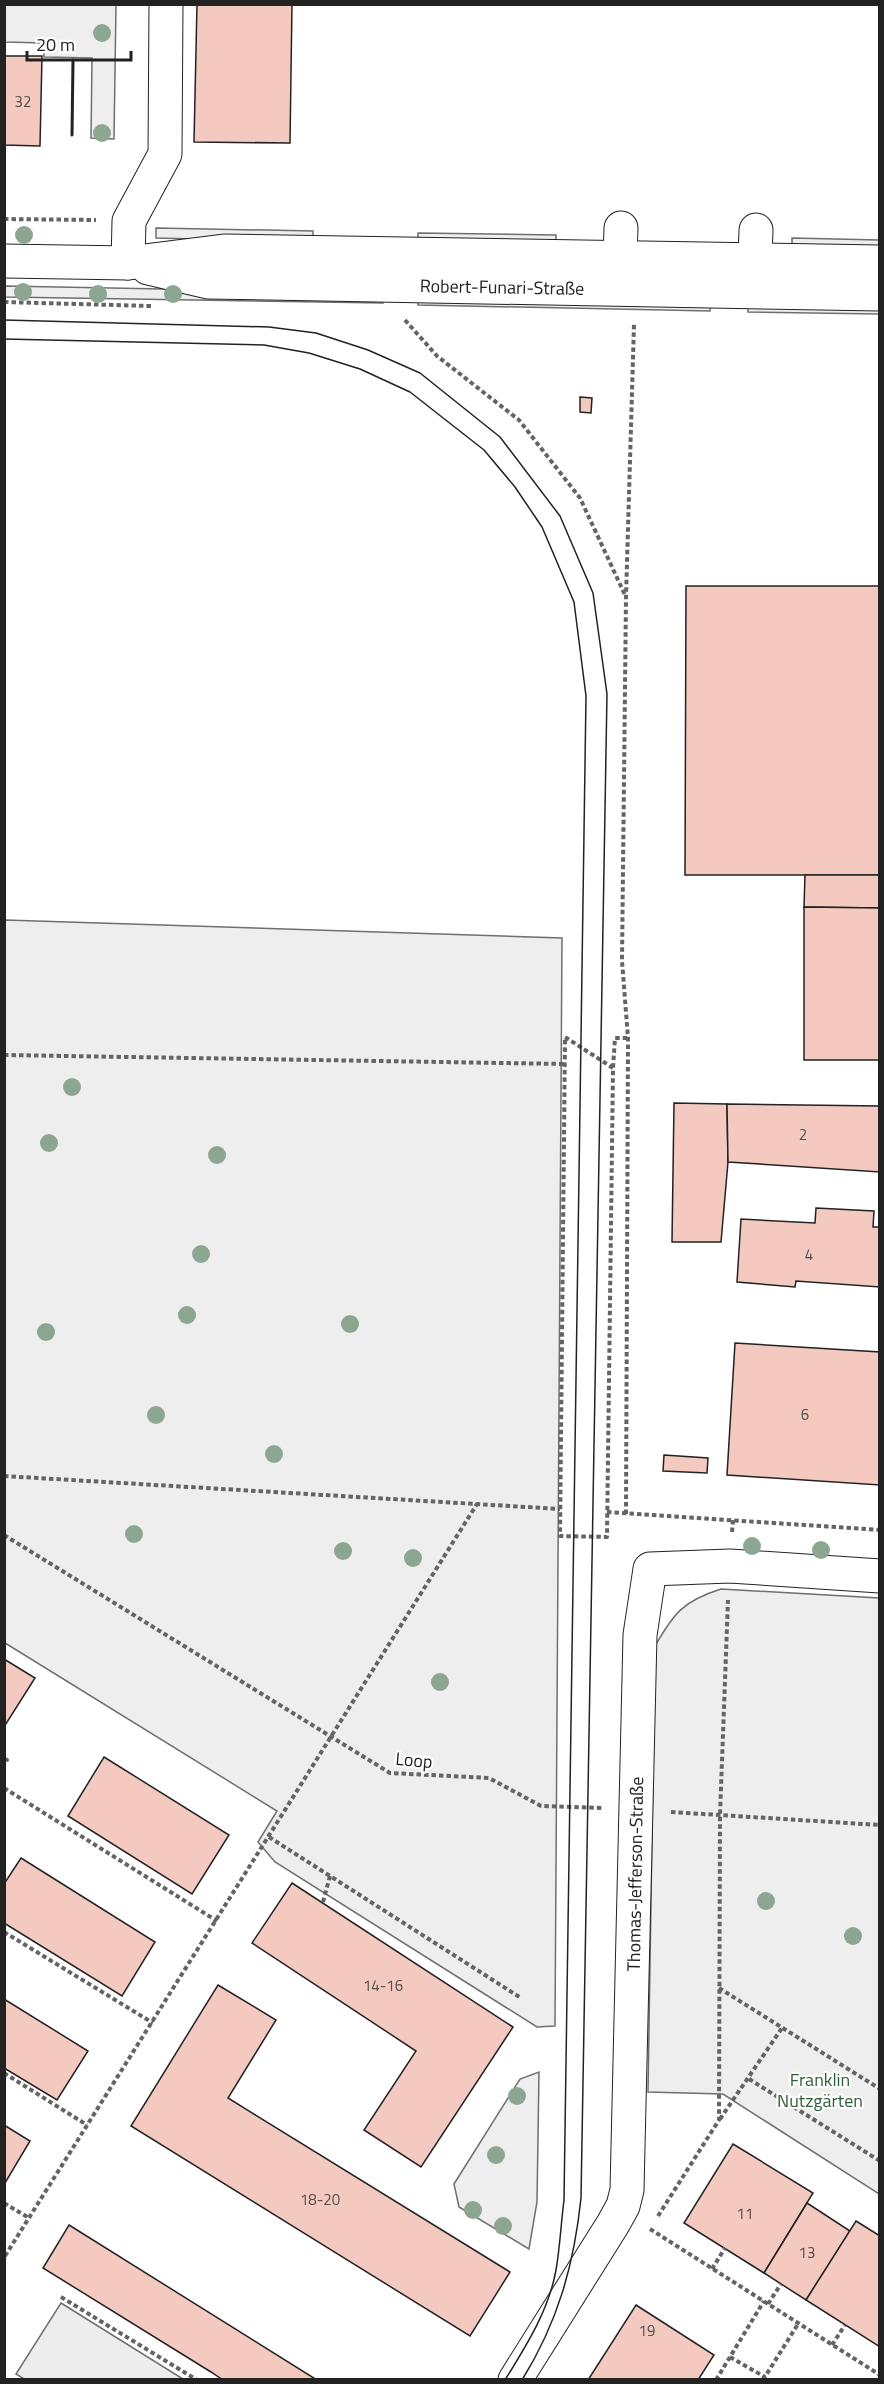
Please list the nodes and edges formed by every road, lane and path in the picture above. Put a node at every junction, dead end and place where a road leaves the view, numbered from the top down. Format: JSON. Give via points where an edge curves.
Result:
{"nodes":[{"id":1,"x":166,"y":4,"type":"edge"},
{"id":2,"x":621,"y":243,"type":"junction"},
{"id":3,"x":756,"y":244,"type":"junction"},
{"id":4,"x":346,"y":252,"type":"junction"},
{"id":5,"x":4,"y":261,"type":"edge"},
{"id":6,"x":879,"y":261,"type":"edge"},
{"id":7,"x":128,"y":263,"type":"junction"},
{"id":8,"x":328,"y":283,"type":"junction"},
{"id":9,"x":604,"y":289,"type":"junction"},
{"id":10,"x":738,"y":292,"type":"junction"},
{"id":11,"x":879,"y":294,"type":"edge"},
{"id":12,"x":400,"y":313,"type":"dead end"},
{"id":13,"x":634,"y":319,"type":"dead end"},
{"id":14,"x":626,"y":597,"type":"junction"},
{"id":15,"x":628,"y":1038,"type":"junction"},
{"id":16,"x":4,"y":1055,"type":"edge"},
{"id":17,"x":565,"y":1064,"type":"junction"},
{"id":18,"x":613,"y":1068,"type":"junction"},
{"id":19,"x":4,"y":1476,"type":"edge"},
{"id":20,"x":477,"y":1504,"type":"junction"},
{"id":21,"x":561,"y":1509,"type":"junction"},
{"id":22,"x":607,"y":1512,"type":"junction"},
{"id":23,"x":626,"y":1514,"type":"junction"},
{"id":24,"x":879,"y":1530,"type":"edge"},
{"id":25,"x":4,"y":1534,"type":"edge"},
{"id":26,"x":879,"y":1576,"type":"edge"},
{"id":27,"x":728,"y":1598,"type":"dead end"},
{"id":28,"x":332,"y":1738,"type":"junction"},
{"id":29,"x":4,"y":1759,"type":"edge"},
{"id":30,"x":4,"y":1764,"type":"edge"},
{"id":31,"x":4,"y":1788,"type":"edge"},
{"id":32,"x":636,"y":1810,"type":"junction"},
{"id":33,"x":720,"y":1815,"type":"junction"},
{"id":34,"x":879,"y":1825,"type":"edge"},
{"id":35,"x":269,"y":1837,"type":"junction"},
{"id":36,"x":330,"y":1876,"type":"junction"},
{"id":37,"x":323,"y":1902,"type":"dead end"},
{"id":38,"x":217,"y":1921,"type":"junction"},
{"id":39,"x":4,"y":1932,"type":"edge"},
{"id":40,"x":718,"y":1988,"type":"junction"},
{"id":41,"x":521,"y":1998,"type":"dead end"},
{"id":42,"x":153,"y":2023,"type":"junction"},
{"id":43,"x":782,"y":2028,"type":"junction"},
{"id":44,"x":4,"y":2073,"type":"edge"},
{"id":45,"x":749,"y":2079,"type":"junction"},
{"id":46,"x":879,"y":2089,"type":"edge"},
{"id":47,"x":719,"y":2120,"type":"junction"},
{"id":48,"x":87,"y":2125,"type":"junction"},
{"id":49,"x":879,"y":2161,"type":"edge"},
{"id":50,"x":4,"y":2203,"type":"edge"},
{"id":51,"x":29,"y":2218,"type":"junction"},
{"id":52,"x":650,"y":2229,"type":"junction"},
{"id":53,"x":644,"y":2238,"type":"dead end"},
{"id":54,"x":725,"y":2248,"type":"dead end"},
{"id":55,"x":5,"y":2256,"type":"edge"},
{"id":56,"x":712,"y":2269,"type":"junction"},
{"id":57,"x":781,"y":2284,"type":"dead end"},
{"id":58,"x":61,"y":2297,"type":"dead end"},
{"id":59,"x":766,"y":2303,"type":"junction"},
{"id":60,"x":798,"y":2324,"type":"junction"},
{"id":61,"x":845,"y":2325,"type":"dead end"},
{"id":62,"x":832,"y":2345,"type":"junction"},
{"id":63,"x":730,"y":2356,"type":"junction"},
{"id":64,"x":879,"y":2375,"type":"edge"},
{"id":65,"x":764,"y":2378,"type":"edge"},
{"id":66,"x":198,"y":2379,"type":"edge"},
{"id":67,"x":515,"y":2379,"type":"edge"},
{"id":68,"x":716,"y":2379,"type":"edge"}],
"edges":[{"from":1,"to":7,"type":"street","via":[[165,154],[129,221]]},
{"from":2,"to":3,"type":"street","name":"Robert-Funari-Straße"},
{"from":2,"to":4,"type":"street","name":"Robert-Funari-Straße"},
{"from":2,"to":9,"type":"street"},
{"from":3,"to":6,"type":"street","name":"Robert-Funari-Straße"},
{"from":3,"to":10,"type":"street"},
{"from":4,"to":7,"type":"street","name":"Robert-Funari-Straße","via":[[224,251]]},
{"from":4,"to":8,"type":"street"},
{"from":5,"to":7,"type":"street","name":"Robert-Funari-Straße"},
{"from":7,"to":8,"type":"street","name":"Robert-Funari-Straße","via":[[208,282]]},
{"from":8,"to":9,"type":"street","name":"Robert-Funari-Straße"},
{"from":9,"to":10,"type":"street","name":"Robert-Funari-Straße"},
{"from":10,"to":11,"type":"street","name":"Robert-Funari-Straße"},
{"from":12,"to":14,"type":"path","via":[[437,356],[519,420],[580,498]]},
{"from":13,"to":14,"type":"path"},
{"from":14,"to":15,"type":"path","via":[[622,962]]},
{"from":15,"to":18,"type":"path","via":[[615,1038]]},
{"from":15,"to":23,"type":"path"},
{"from":16,"to":17,"type":"path"},
{"from":17,"to":18,"type":"path","via":[[565,1036]]},
{"from":17,"to":21,"type":"path"},
{"from":18,"to":22,"type":"path"},
{"from":19,"to":20,"type":"path"},
{"from":20,"to":21,"type":"path"},
{"from":20,"to":28,"type":"path"},
{"from":21,"to":22,"type":"path","via":[[560,1536],[607,1537]]},
{"from":22,"to":23,"type":"path"},
{"from":23,"to":24,"type":"path"},
{"from":25,"to":28,"type":"path","name":"Loop"},
{"from":26,"to":32,"type":"street","name":"Thomas-Jefferson-Straße","via":[[730,1566],[650,1569],[640,1635]]},
{"from":27,"to":33,"type":"path"},
{"from":28,"to":32,"type":"path","name":"Loop","via":[[390,1773],[489,1778],[541,1806]]},
{"from":28,"to":35,"type":"path"},
{"from":29,"to":30,"type":"path"},
{"from":31,"to":38,"type":"path"},
{"from":32,"to":33,"type":"path","name":"Loop"},
{"from":32,"to":67,"type":"street","name":"Thomas-Jefferson-Straße","via":[[627,2190],[613,2224]]},
{"from":33,"to":34,"type":"path","name":"Loop"},
{"from":33,"to":40,"type":"path"},
{"from":35,"to":36,"type":"path"},
{"from":35,"to":38,"type":"path"},
{"from":36,"to":37,"type":"path"},
{"from":36,"to":41,"type":"path"},
{"from":38,"to":42,"type":"path"},
{"from":39,"to":42,"type":"path"},
{"from":40,"to":43,"type":"path"},
{"from":40,"to":47,"type":"path"},
{"from":42,"to":48,"type":"path"},
{"from":43,"to":45,"type":"path"},
{"from":43,"to":46,"type":"path"},
{"from":44,"to":48,"type":"path"},
{"from":45,"to":47,"type":"path"},
{"from":45,"to":49,"type":"path"},
{"from":47,"to":52,"type":"path"},
{"from":48,"to":51,"type":"path"},
{"from":50,"to":51,"type":"path"},
{"from":51,"to":55,"type":"path"},
{"from":52,"to":53,"type":"path"},
{"from":52,"to":56,"type":"path"},
{"from":54,"to":56,"type":"path"},
{"from":56,"to":59,"type":"path"},
{"from":57,"to":59,"type":"path"},
{"from":58,"to":66,"type":"path"},
{"from":59,"to":60,"type":"path"},
{"from":59,"to":63,"type":"path"},
{"from":60,"to":62,"type":"path"},
{"from":60,"to":65,"type":"path"},
{"from":61,"to":62,"type":"path"},
{"from":62,"to":64,"type":"path"},
{"from":63,"to":65,"type":"path"},
{"from":63,"to":68,"type":"path"}]}
